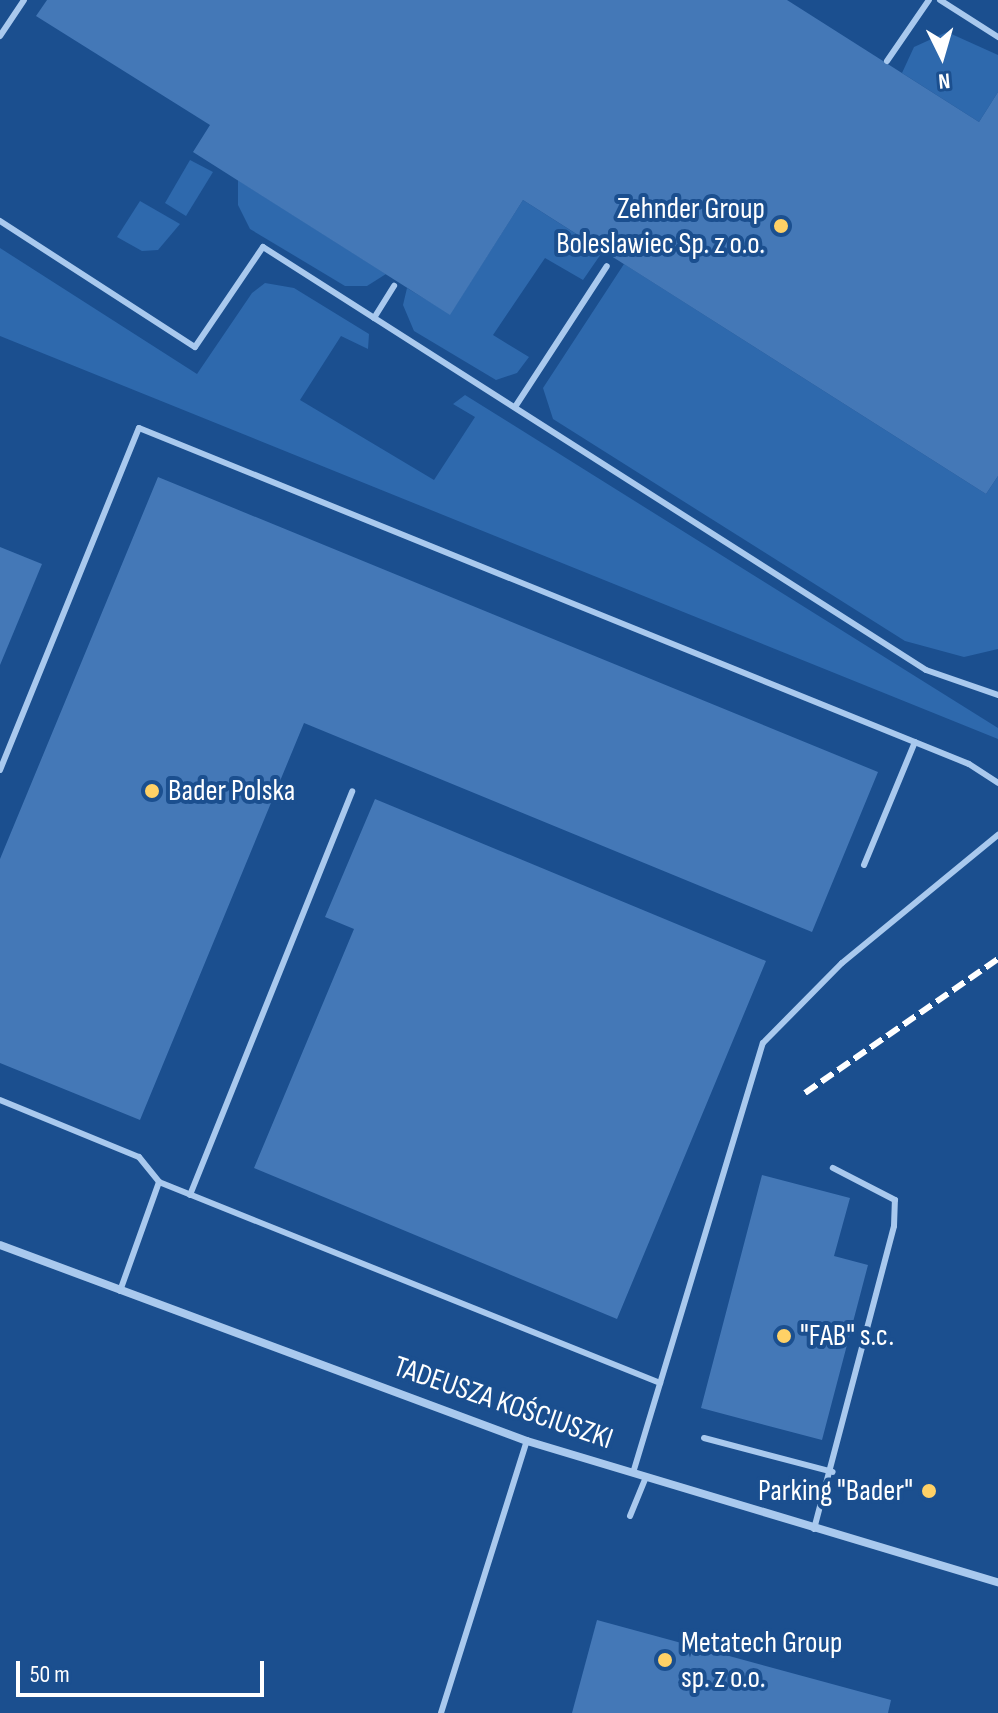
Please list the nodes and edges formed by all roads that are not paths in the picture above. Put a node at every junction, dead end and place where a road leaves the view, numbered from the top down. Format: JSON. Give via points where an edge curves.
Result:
{"nodes":[{"id":1,"x":24,"y":0,"type":"edge"},
{"id":2,"x":929,"y":0,"type":"edge"},
{"id":3,"x":940,"y":0,"type":"edge"},
{"id":4,"x":0,"y":36,"type":"edge"},
{"id":5,"x":998,"y":37,"type":"edge"},
{"id":6,"x":887,"y":61,"type":"dead end"},
{"id":7,"x":0,"y":221,"type":"edge"},
{"id":8,"x":607,"y":266,"type":"dead end"},
{"id":9,"x":394,"y":286,"type":"dead end"},
{"id":10,"x":374,"y":318,"type":"junction"},
{"id":11,"x":515,"y":407,"type":"junction"},
{"id":12,"x":998,"y":695,"type":"edge"},
{"id":13,"x":915,"y":742,"type":"junction"},
{"id":14,"x":0,"y":770,"type":"edge"},
{"id":15,"x":998,"y":783,"type":"edge"},
{"id":16,"x":352,"y":791,"type":"dead end"},
{"id":17,"x":998,"y":835,"type":"edge"},
{"id":18,"x":864,"y":865,"type":"dead end"},
{"id":19,"x":0,"y":1100,"type":"edge"},
{"id":20,"x":833,"y":1168,"type":"dead end"},
{"id":21,"x":159,"y":1182,"type":"junction"},
{"id":22,"x":190,"y":1195,"type":"junction"},
{"id":23,"x":0,"y":1245,"type":"edge"},
{"id":24,"x":120,"y":1291,"type":"junction"},
{"id":25,"x":660,"y":1383,"type":"junction"},
{"id":26,"x":704,"y":1438,"type":"dead end"},
{"id":27,"x":527,"y":1441,"type":"junction"},
{"id":28,"x":833,"y":1472,"type":"junction"},
{"id":29,"x":633,"y":1473,"type":"junction"},
{"id":30,"x":646,"y":1477,"type":"junction"},
{"id":31,"x":630,"y":1516,"type":"dead end"},
{"id":32,"x":814,"y":1529,"type":"junction"},
{"id":33,"x":998,"y":1582,"type":"edge"},
{"id":34,"x":441,"y":1713,"type":"edge"}],
"edges":[{"from":1,"to":4,"type":"lane"},
{"from":2,"to":6,"type":"lane"},
{"from":3,"to":5,"type":"lane"},
{"from":7,"to":10,"type":"lane","via":[[195,347],[263,247]]},
{"from":8,"to":11,"type":"lane"},
{"from":9,"to":10,"type":"lane"},
{"from":10,"to":11,"type":"lane"},
{"from":11,"to":12,"type":"lane","via":[[926,670]]},
{"from":13,"to":14,"type":"lane","via":[[139,428]]},
{"from":13,"to":15,"type":"lane"},
{"from":13,"to":18,"type":"lane"},
{"from":16,"to":22,"type":"lane"},
{"from":17,"to":25,"type":"lane","via":[[842,963],[763,1043]]},
{"from":19,"to":21,"type":"lane","via":[[139,1157]]},
{"from":20,"to":28,"type":"lane","via":[[895,1200]]},
{"from":21,"to":22,"type":"lane"},
{"from":21,"to":24,"type":"lane"},
{"from":22,"to":25,"type":"lane"},
{"from":23,"to":24,"type":"street","name":"TADEUSZA KOŚCIUSZKI"},
{"from":24,"to":27,"type":"street","name":"TADEUSZA KOŚCIUSZKI"},
{"from":25,"to":29,"type":"lane"},
{"from":26,"to":28,"type":"lane"},
{"from":27,"to":29,"type":"street","name":"TADEUSZA KOŚCIUSZKI"},
{"from":27,"to":34,"type":"lane"},
{"from":28,"to":32,"type":"lane"},
{"from":29,"to":30,"type":"street","name":"TADEUSZA KOŚCIUSZKI"},
{"from":30,"to":31,"type":"lane"},
{"from":30,"to":32,"type":"street","name":"TADEUSZA KOŚCIUSZKI"},
{"from":32,"to":33,"type":"street","name":"TADEUSZA KOŚCIUSZKI"}]}
